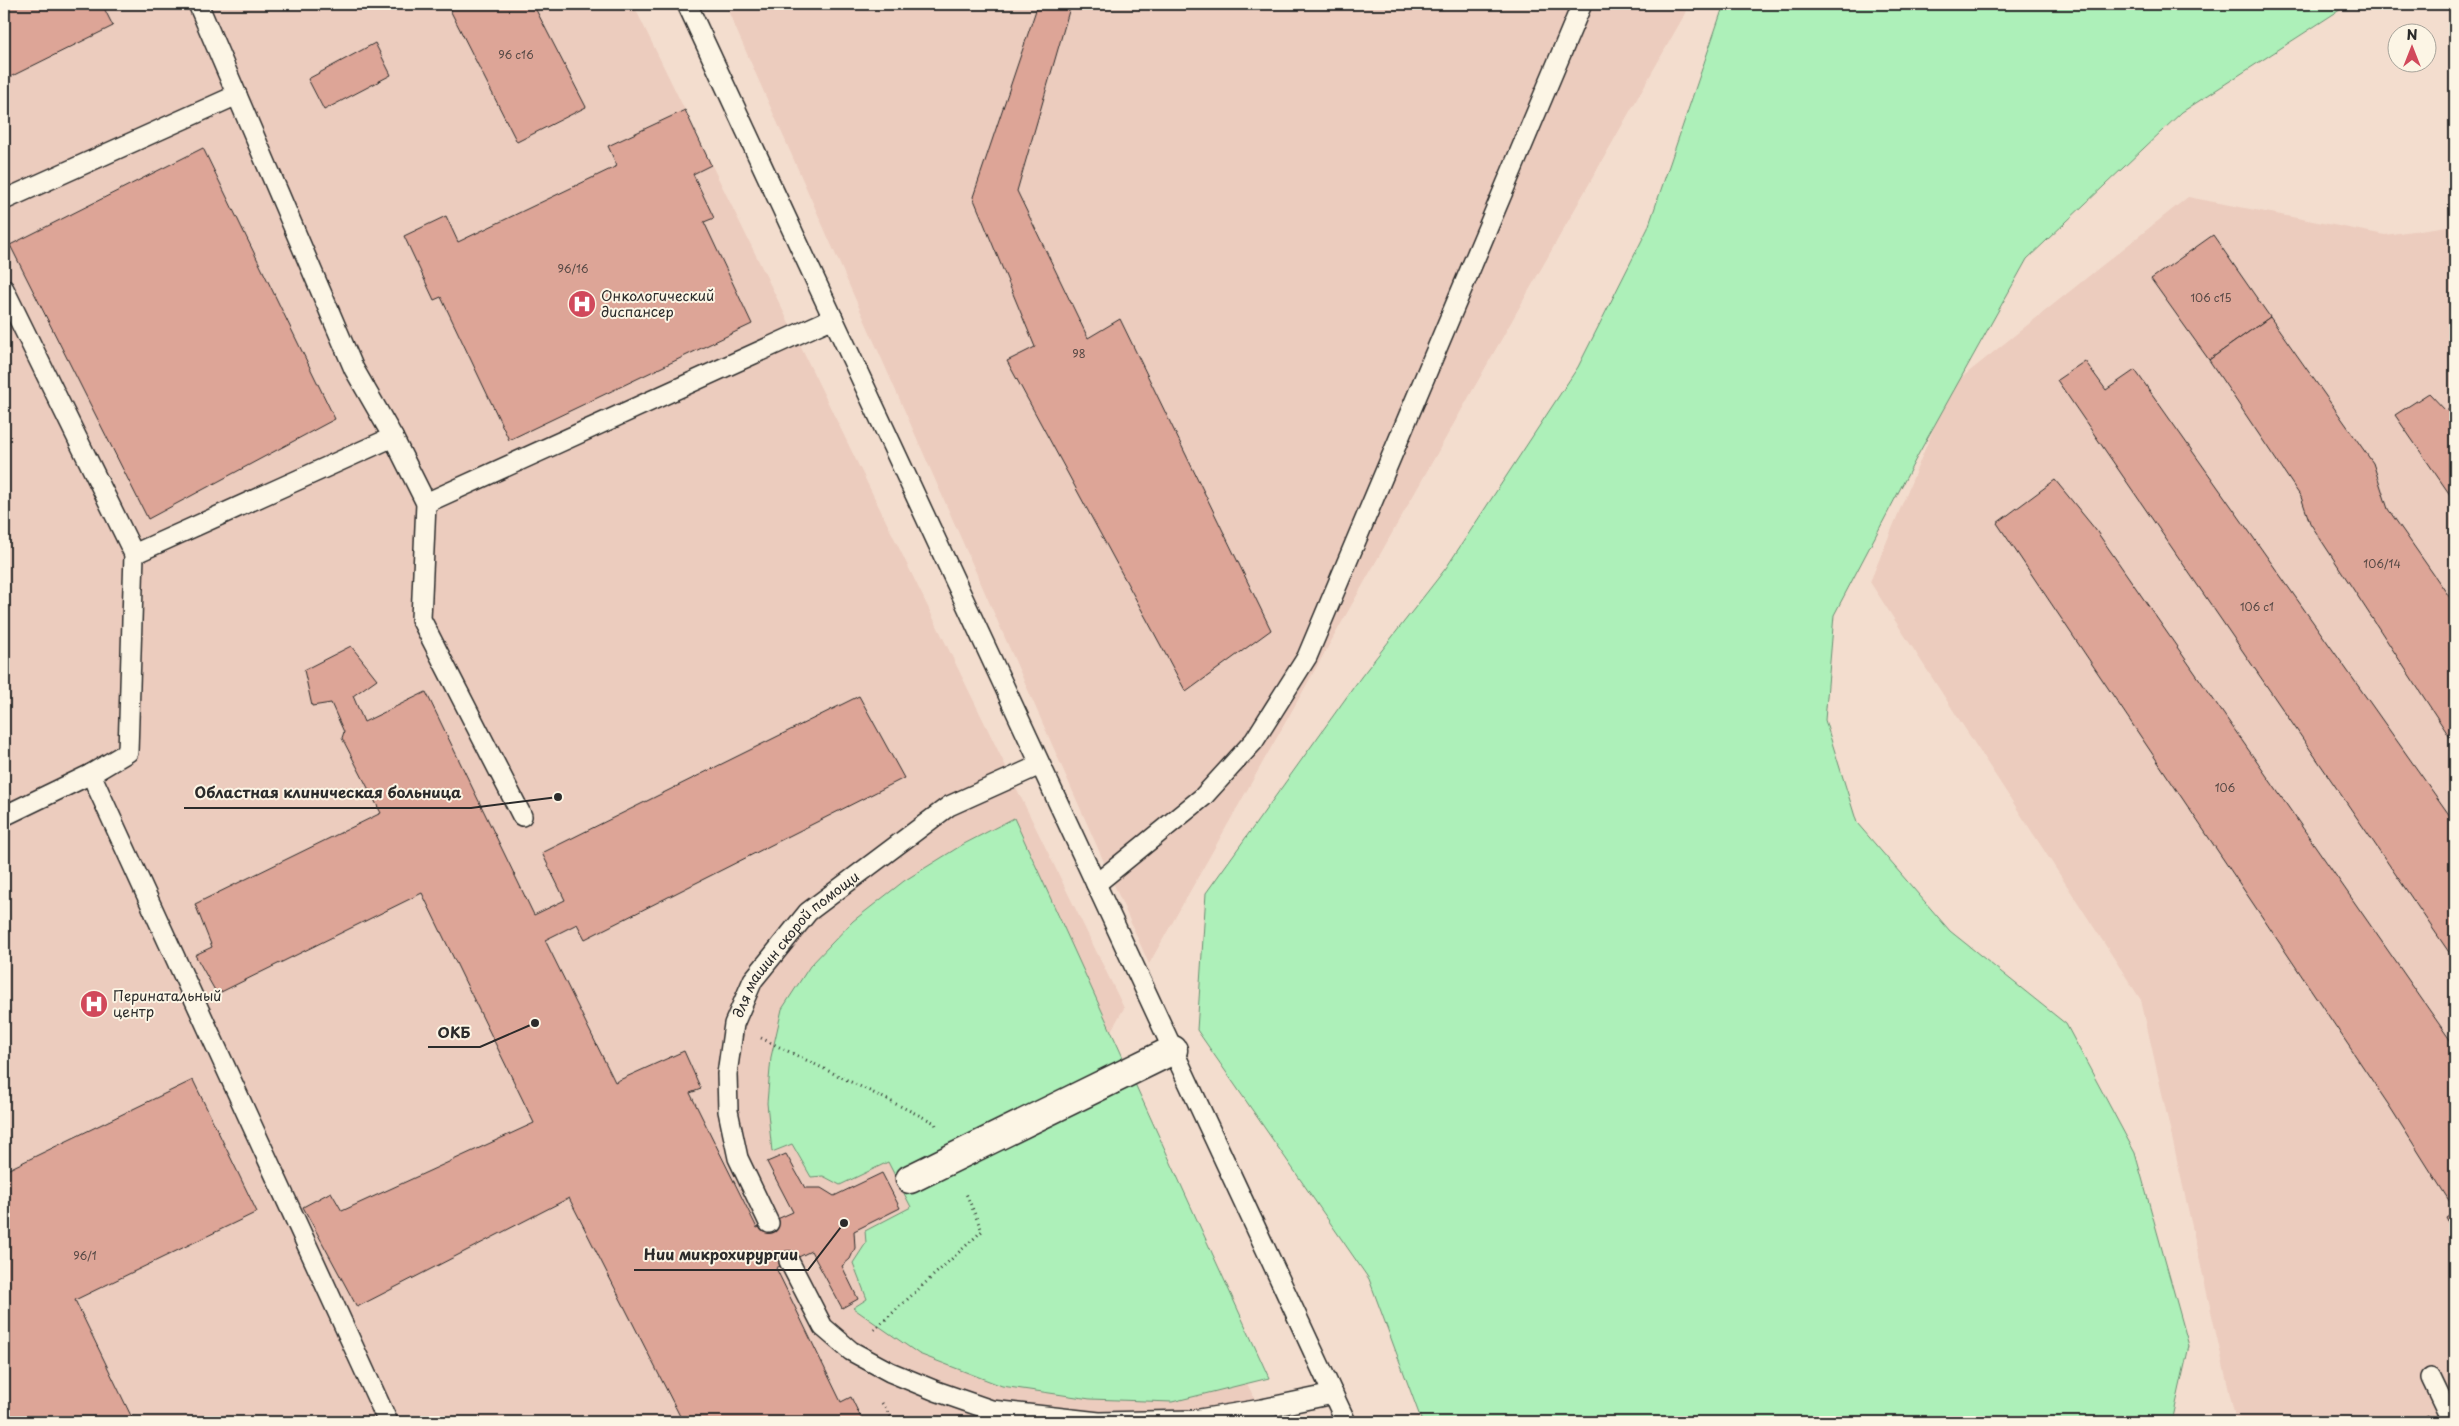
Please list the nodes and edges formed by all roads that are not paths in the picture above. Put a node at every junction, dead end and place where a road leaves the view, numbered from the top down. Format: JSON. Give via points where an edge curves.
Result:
{"nodes":[{"id":1,"x":198,"y":4,"type":"edge"},
{"id":2,"x":687,"y":4,"type":"edge"},
{"id":3,"x":1582,"y":4,"type":"edge"},
{"id":4,"x":236,"y":95,"type":"junction"},
{"id":5,"x":4,"y":200,"type":"edge"},
{"id":6,"x":4,"y":289,"type":"edge"},
{"id":7,"x":833,"y":318,"type":"junction"},
{"id":8,"x":393,"y":437,"type":"junction"},
{"id":9,"x":426,"y":503,"type":"junction"},
{"id":10,"x":134,"y":554,"type":"junction"},
{"id":11,"x":1040,"y":765,"type":"junction"},
{"id":12,"x":92,"y":774,"type":"junction"},
{"id":13,"x":4,"y":816,"type":"edge"},
{"id":14,"x":522,"y":816,"type":"dead end"},
{"id":15,"x":1096,"y":884,"type":"junction"},
{"id":16,"x":1173,"y":1050,"type":"junction"},
{"id":17,"x":910,"y":1178,"type":"dead end"},
{"id":18,"x":769,"y":1223,"type":"dead end"},
{"id":19,"x":789,"y":1262,"type":"dead end"},
{"id":20,"x":2431,"y":1378,"type":"dead end"},
{"id":21,"x":1333,"y":1394,"type":"junction"},
{"id":22,"x":388,"y":1422,"type":"edge"},
{"id":23,"x":1346,"y":1422,"type":"edge"},
{"id":24,"x":2452,"y":1422,"type":"edge"}],
"edges":[{"from":1,"to":4,"type":"lane"},
{"from":2,"to":7,"type":"lane"},
{"from":3,"to":15,"type":"lane","via":[[1307,657],[1254,741],[1203,797]]},
{"from":4,"to":5,"type":"lane"},
{"from":4,"to":8,"type":"lane","via":[[354,369]]},
{"from":6,"to":10,"type":"lane"},
{"from":7,"to":9,"type":"lane"},
{"from":7,"to":11,"type":"lane"},
{"from":8,"to":9,"type":"lane"},
{"from":8,"to":10,"type":"lane"},
{"from":9,"to":14,"type":"lane","via":[[421,619]]},
{"from":10,"to":12,"type":"lane","via":[[128,752]]},
{"from":11,"to":15,"type":"lane"},
{"from":11,"to":18,"type":"lane","name":"для машин скорой помощи","via":[[949,806],[808,912],[752,980],[734,1024],[727,1074],[728,1111],[738,1158]]},
{"from":12,"to":13,"type":"lane"},
{"from":12,"to":22,"type":"lane"},
{"from":15,"to":16,"type":"lane"},
{"from":16,"to":17,"type":"street"},
{"from":16,"to":21,"type":"lane"},
{"from":19,"to":21,"type":"lane","via":[[822,1327],[851,1351],[897,1375],[991,1410],[1099,1422],[1194,1420]]},
{"from":20,"to":24,"type":"lane"},
{"from":21,"to":23,"type":"lane"}]}
